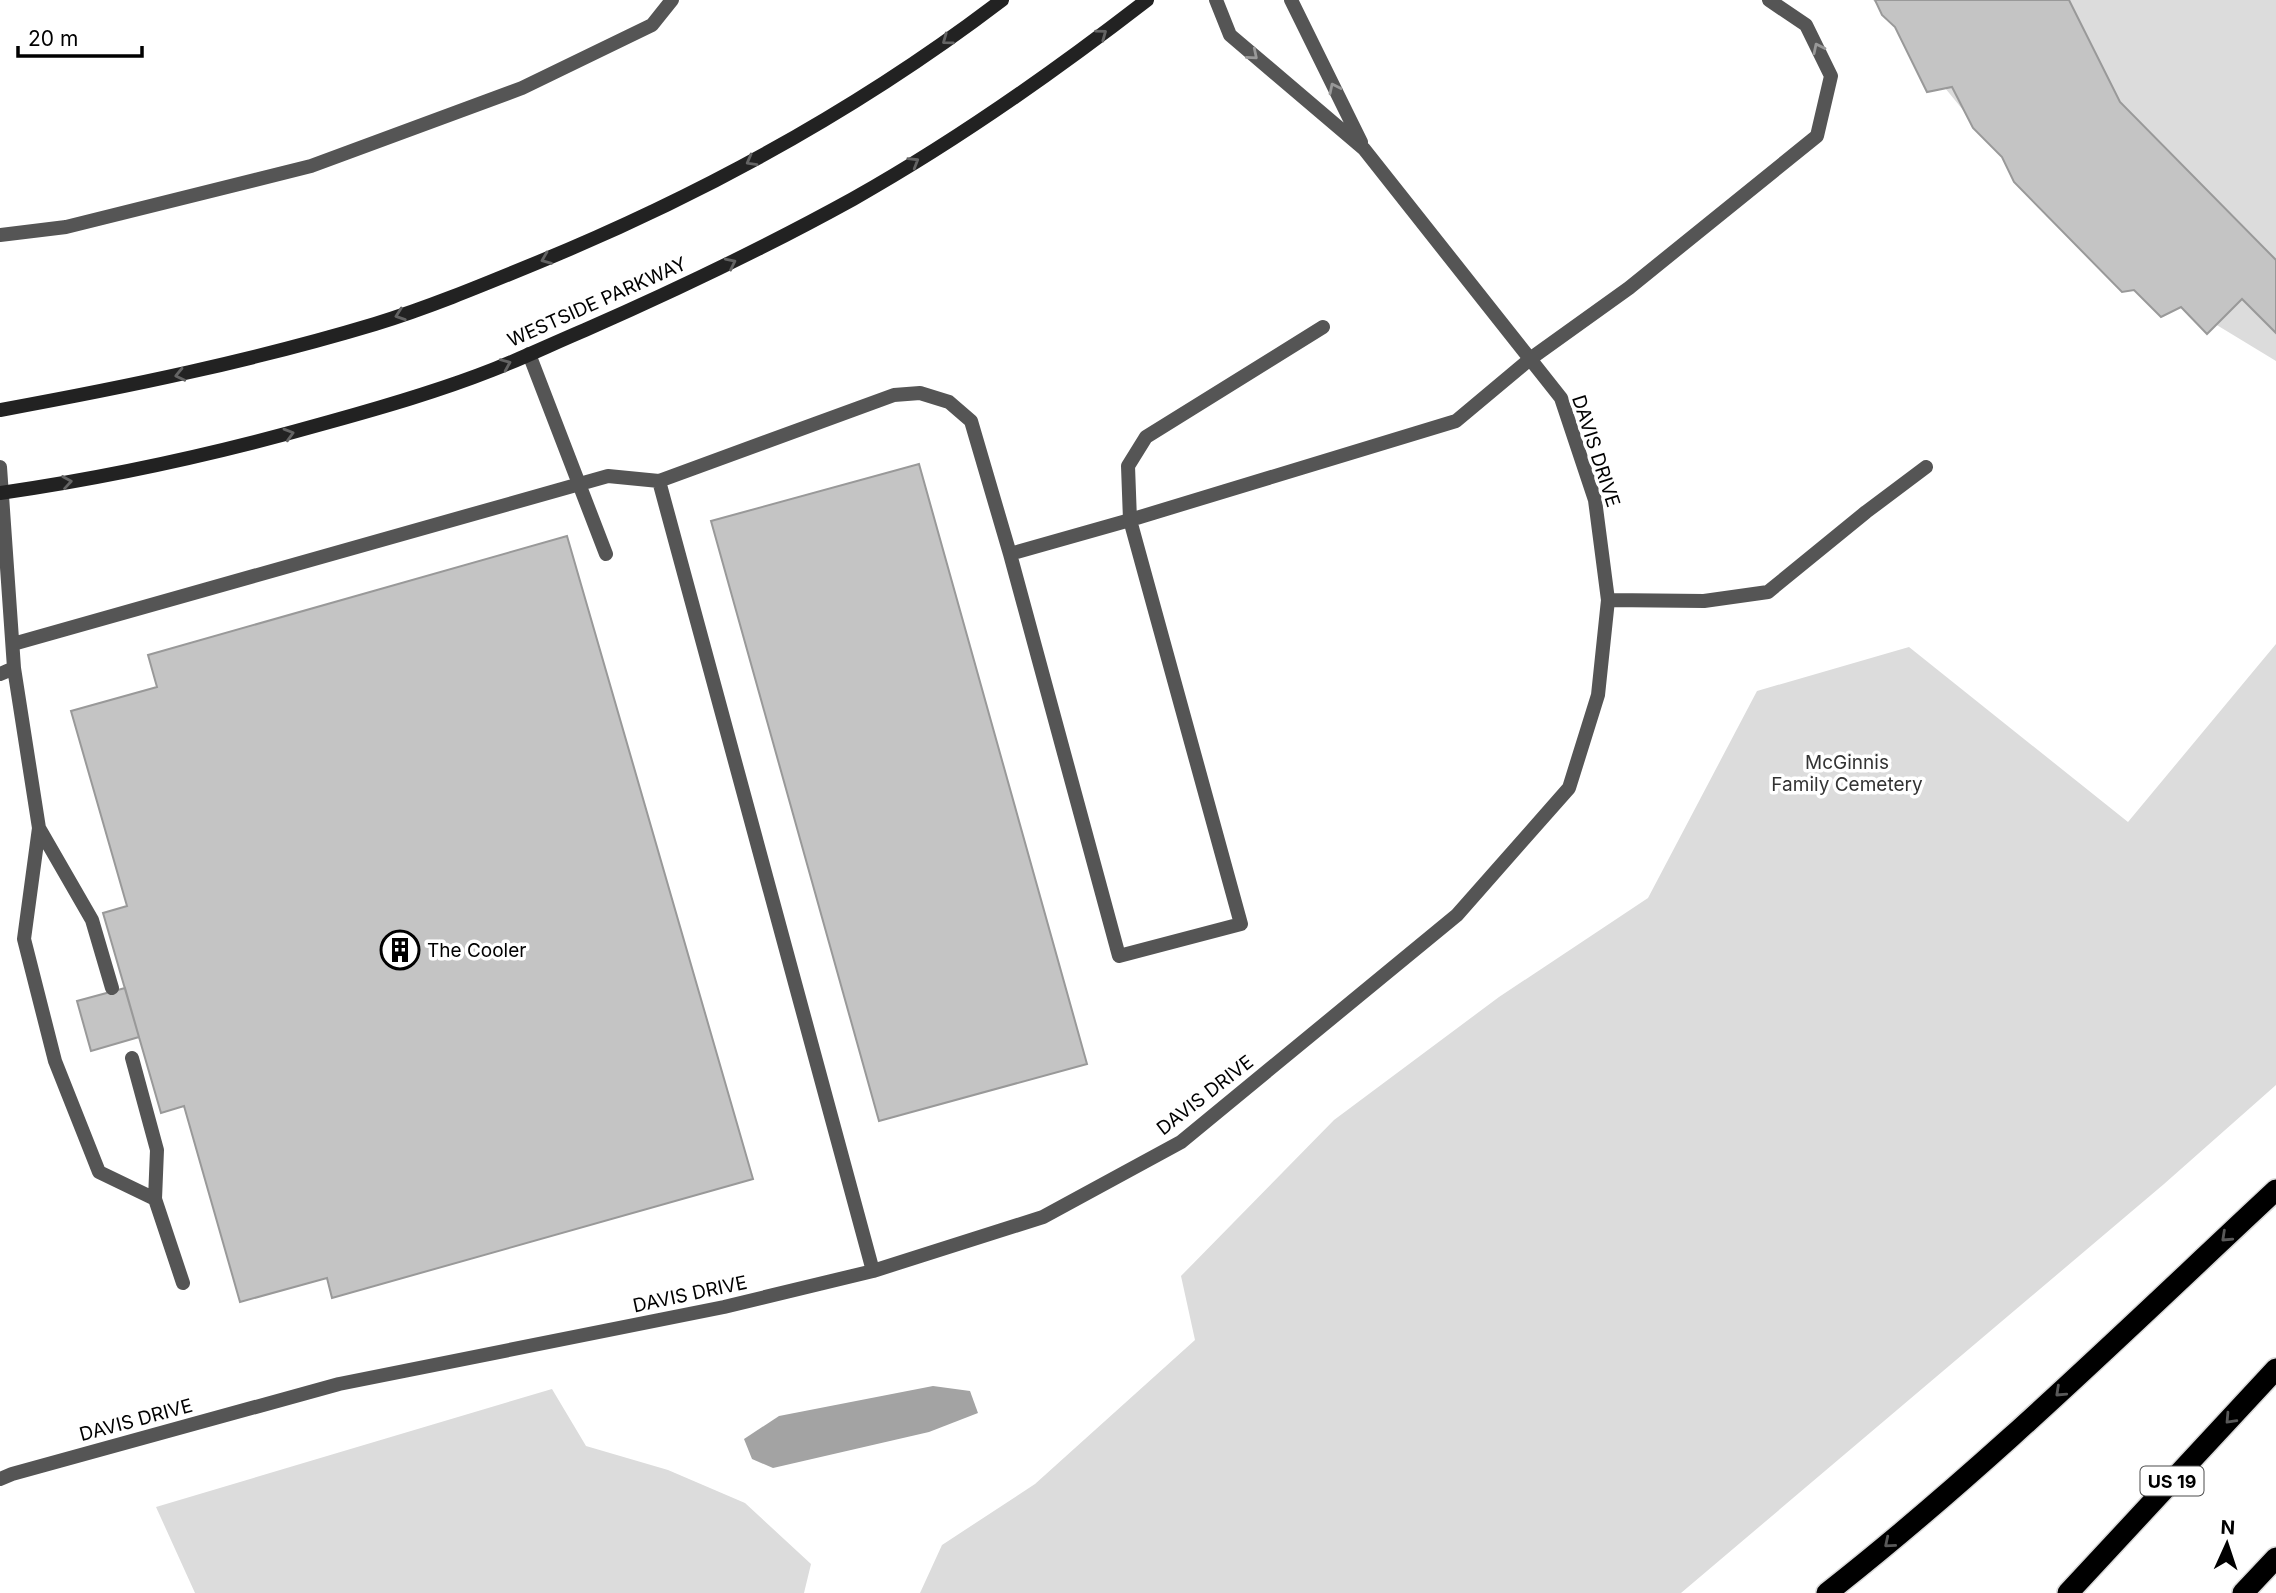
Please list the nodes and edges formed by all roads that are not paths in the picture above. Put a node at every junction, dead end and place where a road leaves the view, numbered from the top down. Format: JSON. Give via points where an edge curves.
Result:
{"nodes":[{"id":1,"x":672,"y":0,"type":"edge"},
{"id":2,"x":1002,"y":0,"type":"edge"},
{"id":3,"x":1147,"y":0,"type":"edge"},
{"id":4,"x":1216,"y":0,"type":"edge"},
{"id":5,"x":1291,"y":0,"type":"edge"},
{"id":6,"x":1769,"y":0,"type":"edge"},
{"id":7,"x":1364,"y":149,"type":"junction"},
{"id":8,"x":0,"y":235,"type":"edge"},
{"id":9,"x":1323,"y":327,"type":"dead end"},
{"id":10,"x":529,"y":354,"type":"junction"},
{"id":11,"x":1530,"y":359,"type":"junction"},
{"id":12,"x":0,"y":410,"type":"edge"},
{"id":13,"x":0,"y":467,"type":"edge"},
{"id":14,"x":1926,"y":467,"type":"dead end"},
{"id":15,"x":659,"y":481,"type":"junction"},
{"id":16,"x":579,"y":486,"type":"junction"},
{"id":17,"x":1,"y":493,"type":"edge"},
{"id":18,"x":1130,"y":520,"type":"junction"},
{"id":19,"x":606,"y":554,"type":"dead end"},
{"id":20,"x":1010,"y":554,"type":"junction"},
{"id":21,"x":1608,"y":600,"type":"junction"},
{"id":22,"x":13,"y":644,"type":"junction"},
{"id":23,"x":14,"y":668,"type":"junction"},
{"id":24,"x":0,"y":674,"type":"edge"},
{"id":25,"x":38,"y":828,"type":"junction"},
{"id":26,"x":112,"y":988,"type":"dead end"},
{"id":27,"x":132,"y":1059,"type":"dead end"},
{"id":28,"x":2276,"y":1190,"type":"edge"},
{"id":29,"x":155,"y":1199,"type":"junction"},
{"id":30,"x":873,"y":1271,"type":"junction"},
{"id":31,"x":183,"y":1283,"type":"dead end"},
{"id":32,"x":2276,"y":1369,"type":"edge"},
{"id":33,"x":0,"y":1479,"type":"edge"},
{"id":34,"x":2276,"y":1558,"type":"edge"},
{"id":35,"x":1826,"y":1593,"type":"edge"},
{"id":36,"x":2067,"y":1593,"type":"edge"},
{"id":37,"x":2243,"y":1593,"type":"edge"}],
"edges":[{"from":1,"to":8,"type":"lane","via":[[652,25],[522,88],[311,166],[65,227]]},
{"from":2,"to":12,"type":"main road","one_way":true,"via":[[811,128],[653,211],[464,293],[251,358]]},
{"from":10,"to":3,"type":"main road","name":"WESTSIDE PARKWAY","one_way":true,"via":[[682,287],[856,197],[958,135]]},
{"from":4,"to":7,"type":"lane","name":"DAVIS DRIVE","one_way":true,"via":[[1230,35]]},
{"from":7,"to":5,"type":"lane","name":"DAVIS DRIVE","one_way":true},
{"from":11,"to":6,"type":"lane","one_way":true,"via":[[1629,288],[1817,136],[1831,76],[1806,24]]},
{"from":7,"to":11,"type":"lane","name":"DAVIS DRIVE"},
{"from":9,"to":18,"type":"lane","via":[[1146,437],[1128,466]]},
{"from":10,"to":16,"type":"lane"},
{"from":17,"to":10,"type":"main road","name":"WESTSIDE PARKWAY","one_way":true,"via":[[134,471],[264,441],[388,405]]},
{"from":11,"to":18,"type":"lane","via":[[1456,421]]},
{"from":11,"to":21,"type":"lane","name":"DAVIS DRIVE","via":[[1561,398],[1595,500]]},
{"from":13,"to":17,"type":"lane"},
{"from":14,"to":21,"type":"lane","via":[[1768,592],[1704,601]]},
{"from":15,"to":16,"type":"lane","via":[[608,476]]},
{"from":15,"to":20,"type":"lane","via":[[894,395],[920,393],[949,402],[971,421]]},
{"from":15,"to":30,"type":"lane"},
{"from":16,"to":19,"type":"lane"},
{"from":16,"to":22,"type":"lane"},
{"from":17,"to":22,"type":"lane"},
{"from":18,"to":20,"type":"lane"},
{"from":18,"to":20,"type":"lane","via":[[1241,924],[1119,956]]},
{"from":21,"to":30,"type":"lane","name":"DAVIS DRIVE","via":[[1598,695],[1569,788],[1457,915],[1181,1142],[1043,1217]]},
{"from":22,"to":23,"type":"lane"},
{"from":23,"to":24,"type":"lane"},
{"from":23,"to":25,"type":"lane"},
{"from":25,"to":26,"type":"lane","via":[[92,920]]},
{"from":25,"to":29,"type":"lane","via":[[24,939],[55,1061],[99,1172]]},
{"from":27,"to":29,"type":"lane","via":[[157,1150]]},
{"from":28,"to":35,"type":"highway","one_way":true,"via":[[2007,1441]]},
{"from":29,"to":31,"type":"lane"},
{"from":30,"to":33,"type":"lane","name":"DAVIS DRIVE","via":[[724,1307],[340,1384]]},
{"from":32,"to":36,"type":"highway","number":"US 19","one_way":true},
{"from":34,"to":37,"type":"highway"}]}
